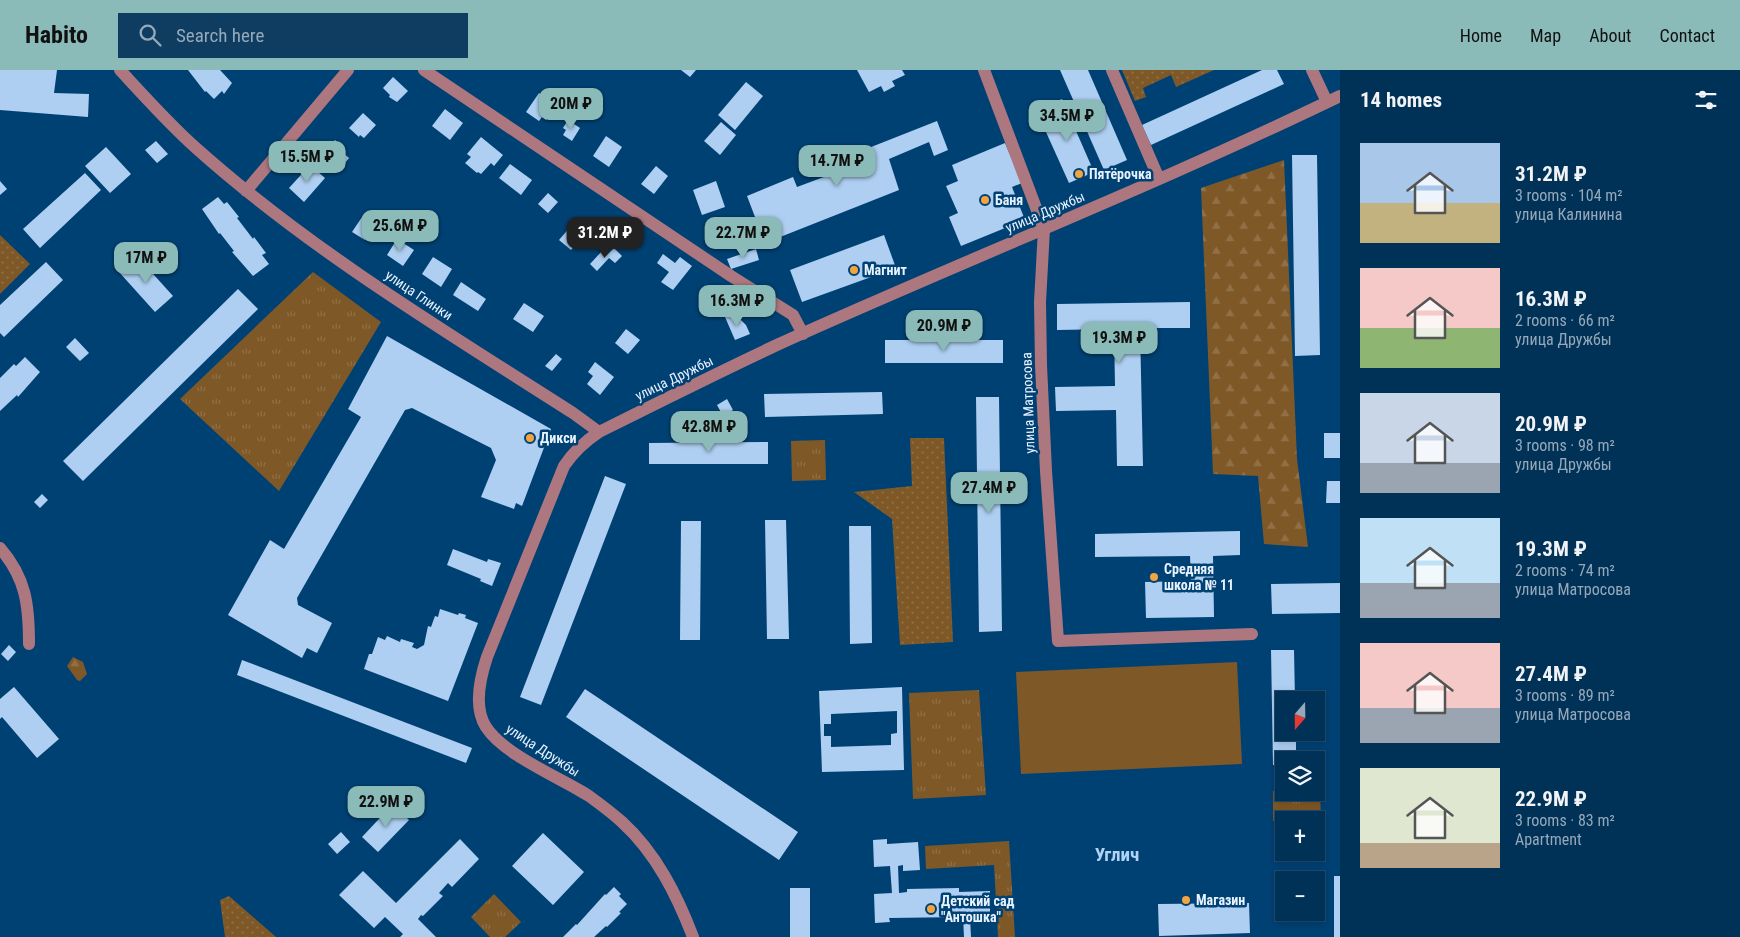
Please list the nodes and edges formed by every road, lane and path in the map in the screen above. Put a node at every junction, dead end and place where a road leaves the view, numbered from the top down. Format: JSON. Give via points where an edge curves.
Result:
{"nodes":[{"id":1,"x":120,"y":70,"type":"edge"},
{"id":2,"x":348,"y":70,"type":"edge"},
{"id":3,"x":424,"y":70,"type":"edge"},
{"id":4,"x":984,"y":70,"type":"edge"},
{"id":5,"x":1112,"y":70,"type":"edge"},
{"id":6,"x":1312,"y":70,"type":"edge"},
{"id":7,"x":1340,"y":96,"type":"edge"},
{"id":8,"x":1327,"y":102,"type":"junction"},
{"id":9,"x":1159,"y":179,"type":"junction"},
{"id":10,"x":246,"y":191,"type":"junction"},
{"id":11,"x":1044,"y":229,"type":"junction"},
{"id":12,"x":803,"y":334,"type":"junction"},
{"id":13,"x":599,"y":432,"type":"junction"},
{"id":14,"x":0,"y":548,"type":"edge"},
{"id":15,"x":1252,"y":634,"type":"dead end"},
{"id":16,"x":29,"y":644,"type":"dead end"},
{"id":17,"x":692,"y":937,"type":"edge"}],
"edges":[{"from":1,"to":10,"type":"street","name":"улица Глинки","via":[[195,148]]},
{"from":2,"to":10,"type":"street"},
{"from":3,"to":12,"type":"street","via":[[793,315]]},
{"from":4,"to":11,"type":"street","name":"улица Матросова"},
{"from":5,"to":9,"type":"street"},
{"from":6,"to":8,"type":"street"},
{"from":7,"to":8,"type":"street","name":"улица Дружбы"},
{"from":8,"to":9,"type":"street","name":"улица Дружбы"},
{"from":9,"to":11,"type":"street","name":"улица Дружбы"},
{"from":10,"to":13,"type":"street","name":"улица Глинки","via":[[336,257]]},
{"from":11,"to":12,"type":"street","name":"улица Дружбы"},
{"from":11,"to":15,"type":"street","name":"улица Матросова","via":[[1041,365],[1058,641]]},
{"from":12,"to":13,"type":"street","name":"улица Дружбы"},
{"from":13,"to":17,"type":"street","name":"улица Дружбы","via":[[581,444],[564,466],[487,657],[479,694],[481,712],[486,726],[501,744],[591,797],[640,840],[671,885]]},
{"from":14,"to":16,"type":"street","via":[[10,560],[24,589]]}]}
